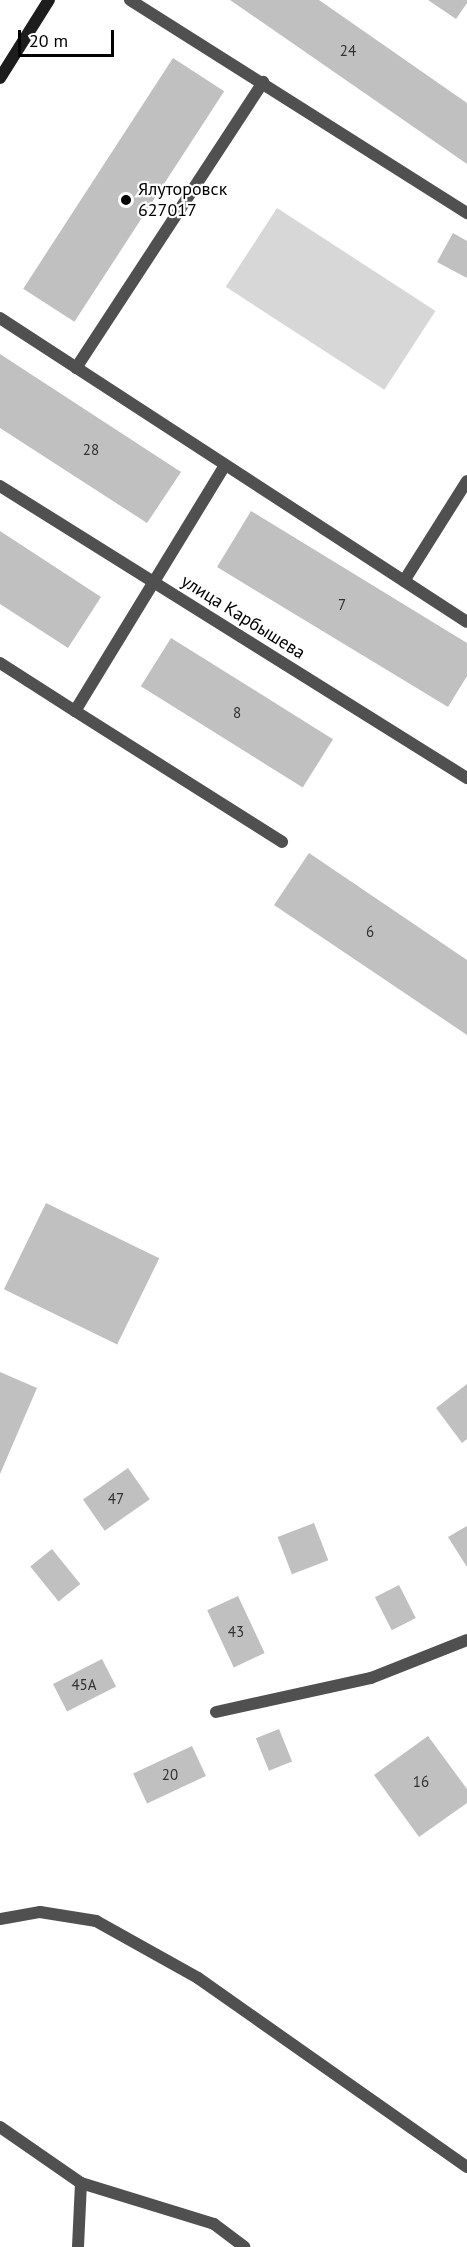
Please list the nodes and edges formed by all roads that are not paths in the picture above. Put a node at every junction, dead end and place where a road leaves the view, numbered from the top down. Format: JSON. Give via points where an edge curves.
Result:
{"nodes":[{"id":1,"x":49,"y":0,"type":"edge"},
{"id":2,"x":130,"y":0,"type":"edge"},
{"id":3,"x":0,"y":78,"type":"edge"},
{"id":4,"x":263,"y":82,"type":"junction"},
{"id":5,"x":467,"y":213,"type":"edge"},
{"id":6,"x":0,"y":318,"type":"edge"},
{"id":7,"x":76,"y":368,"type":"junction"},
{"id":8,"x":225,"y":465,"type":"junction"},
{"id":9,"x":467,"y":481,"type":"edge"},
{"id":10,"x":0,"y":486,"type":"edge"},
{"id":11,"x":404,"y":581,"type":"junction"},
{"id":12,"x":153,"y":582,"type":"junction"},
{"id":13,"x":467,"y":622,"type":"edge"},
{"id":14,"x":0,"y":663,"type":"edge"},
{"id":15,"x":75,"y":711,"type":"junction"},
{"id":16,"x":467,"y":778,"type":"edge"},
{"id":17,"x":282,"y":842,"type":"dead end"},
{"id":18,"x":467,"y":1640,"type":"edge"},
{"id":19,"x":216,"y":1712,"type":"dead end"},
{"id":20,"x":0,"y":1919,"type":"edge"},
{"id":21,"x":0,"y":2127,"type":"edge"},
{"id":22,"x":467,"y":2167,"type":"edge"},
{"id":23,"x":81,"y":2183,"type":"junction"},
{"id":24,"x":78,"y":2247,"type":"edge"},
{"id":25,"x":244,"y":2247,"type":"edge"}],
"edges":[{"from":1,"to":3,"type":"street"},
{"from":2,"to":4,"type":"street"},
{"from":4,"to":5,"type":"street"},
{"from":4,"to":7,"type":"street"},
{"from":6,"to":7,"type":"street"},
{"from":7,"to":8,"type":"street"},
{"from":8,"to":11,"type":"street"},
{"from":8,"to":12,"type":"street"},
{"from":9,"to":11,"type":"street"},
{"from":10,"to":12,"type":"street","name":"улица Карбышева"},
{"from":11,"to":13,"type":"street"},
{"from":12,"to":15,"type":"street"},
{"from":12,"to":16,"type":"street","name":"улица Карбышева"},
{"from":14,"to":15,"type":"street"},
{"from":15,"to":17,"type":"street"},
{"from":18,"to":19,"type":"street","via":[[371,1678]]},
{"from":20,"to":22,"type":"street","via":[[40,1912],[96,1921],[198,1978]]},
{"from":21,"to":23,"type":"street"},
{"from":23,"to":24,"type":"street"},
{"from":23,"to":25,"type":"street","via":[[214,2224]]}]}
